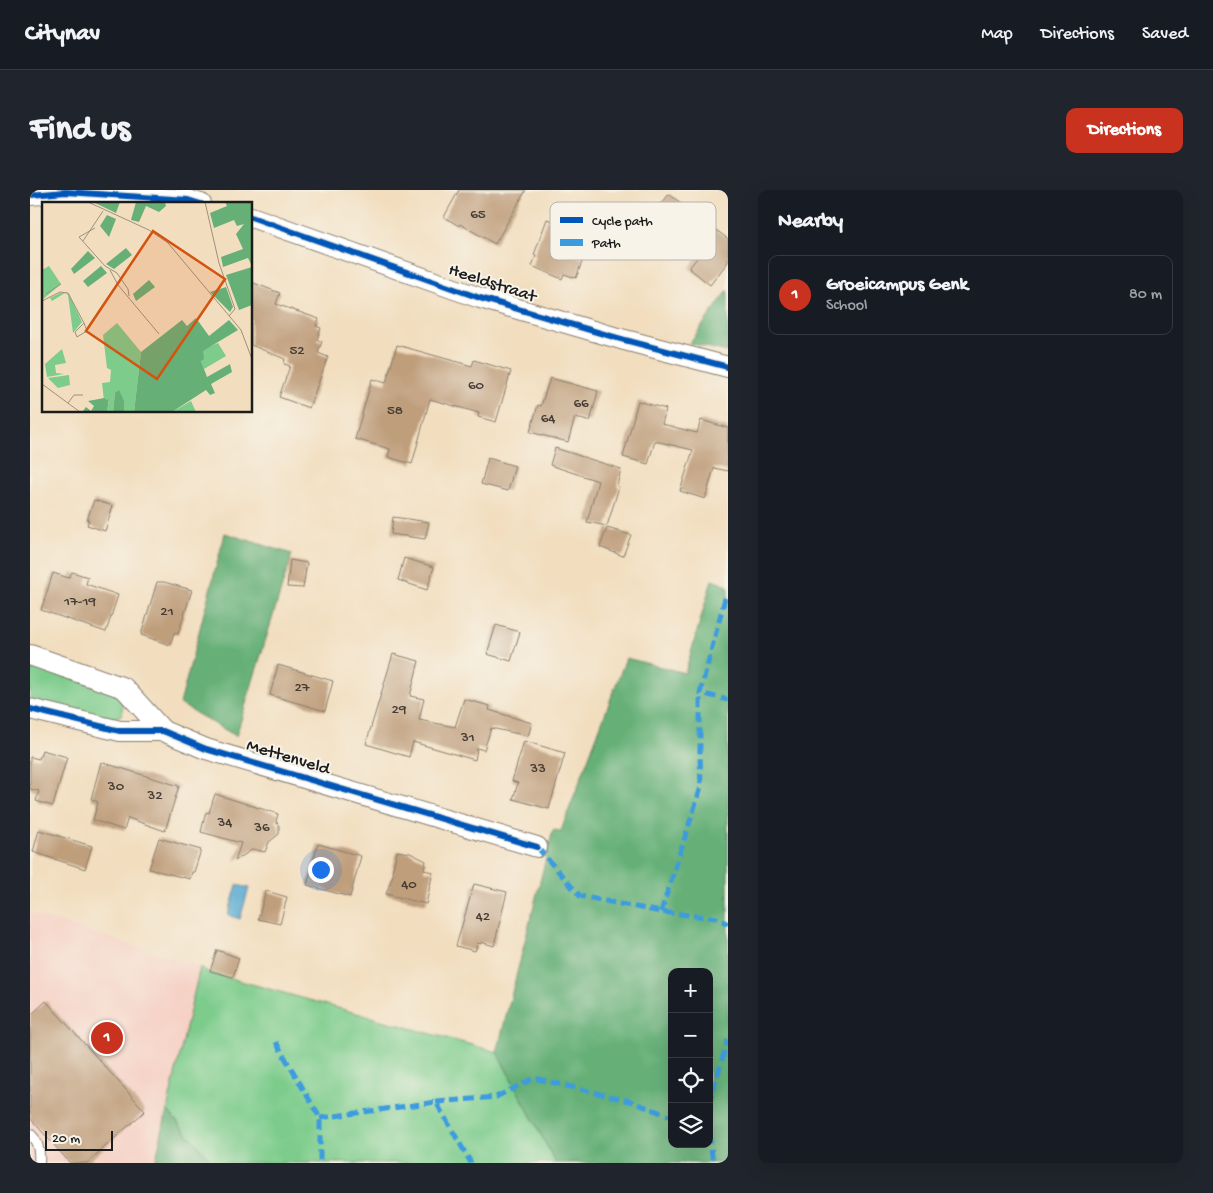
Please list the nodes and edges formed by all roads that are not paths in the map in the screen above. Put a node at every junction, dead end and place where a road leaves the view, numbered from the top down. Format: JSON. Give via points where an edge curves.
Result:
{"nodes":[{"id":1,"x":30,"y":195,"type":"edge"},
{"id":2,"x":195,"y":202,"type":"edge"},
{"id":3,"x":252,"y":217,"type":"edge"},
{"id":4,"x":728,"y":367,"type":"edge"},
{"id":5,"x":30,"y":655,"type":"edge"},
{"id":6,"x":30,"y":709,"type":"edge"},
{"id":7,"x":163,"y":730,"type":"junction"},
{"id":8,"x":537,"y":847,"type":"dead end"},
{"id":9,"x":30,"y":1134,"type":"edge"},
{"id":10,"x":39,"y":1163,"type":"edge"}],
"edges":[{"from":1,"to":2,"type":"street","via":[[66,192]]},
{"from":3,"to":4,"type":"street","name":"Heeldstraat","via":[[480,298]]},
{"from":5,"to":7,"type":"street","name":"Mettenveld","via":[[124,688]]},
{"from":6,"to":7,"type":"street","name":"Mettenveld","via":[[120,731]]},
{"from":7,"to":8,"type":"street","name":"Mettenveld","via":[[216,752]]},
{"from":9,"to":10,"type":"lane","via":[[38,1145]]}]}
